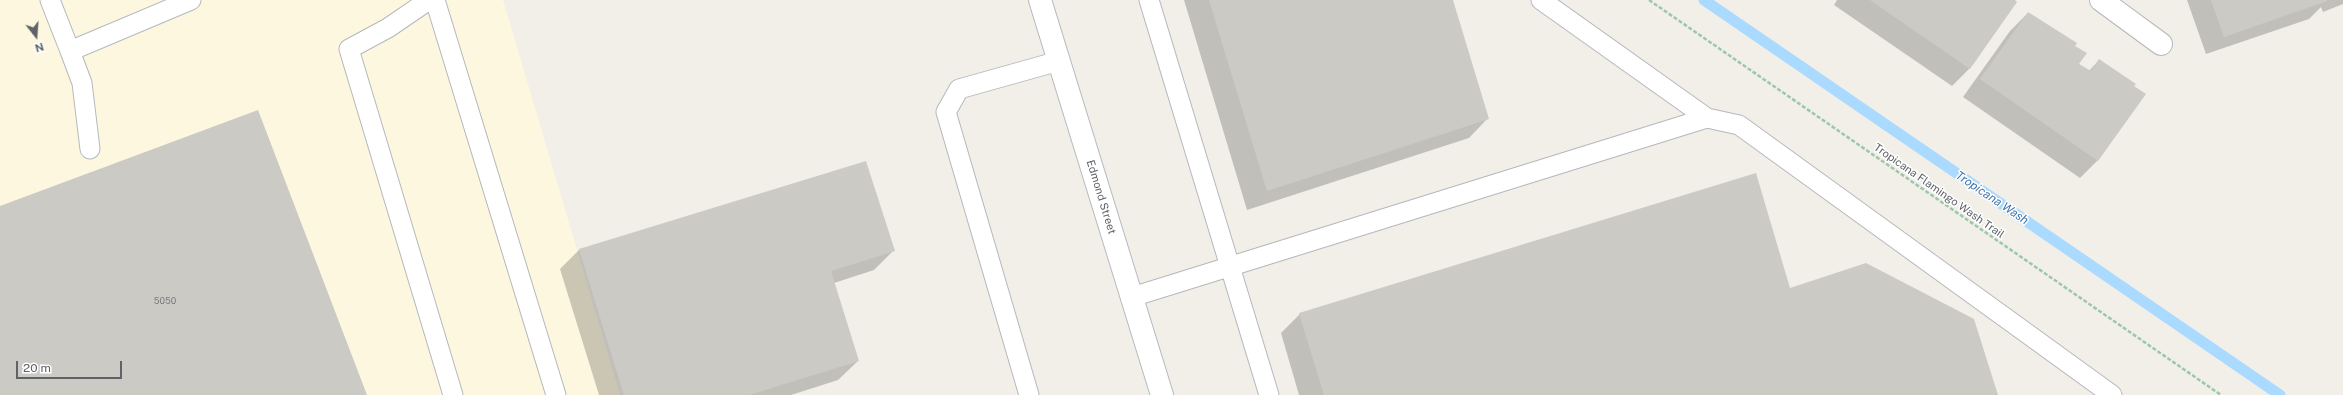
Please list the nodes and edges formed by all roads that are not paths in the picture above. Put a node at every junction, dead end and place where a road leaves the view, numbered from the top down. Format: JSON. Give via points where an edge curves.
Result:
{"nodes":[{"id":1,"x":50,"y":0,"type":"edge"},
{"id":2,"x":190,"y":0,"type":"edge"},
{"id":3,"x":429,"y":0,"type":"edge"},
{"id":4,"x":435,"y":0,"type":"edge"},
{"id":5,"x":1040,"y":0,"type":"edge"},
{"id":6,"x":1149,"y":0,"type":"edge"},
{"id":7,"x":1541,"y":0,"type":"edge"},
{"id":8,"x":2101,"y":0,"type":"edge"},
{"id":9,"x":2161,"y":44,"type":"dead end"},
{"id":10,"x":70,"y":51,"type":"junction"},
{"id":11,"x":1059,"y":61,"type":"junction"},
{"id":12,"x":1707,"y":118,"type":"junction"},
{"id":13,"x":90,"y":149,"type":"dead end"},
{"id":14,"x":1231,"y":267,"type":"junction"},
{"id":15,"x":1132,"y":297,"type":"junction"},
{"id":16,"x":453,"y":395,"type":"edge"},
{"id":17,"x":556,"y":395,"type":"edge"},
{"id":18,"x":1029,"y":395,"type":"edge"},
{"id":19,"x":1162,"y":395,"type":"edge"},
{"id":20,"x":1269,"y":395,"type":"edge"},
{"id":21,"x":2112,"y":395,"type":"edge"}],
"edges":[{"from":1,"to":10,"type":"lane"},
{"from":2,"to":10,"type":"lane"},
{"from":3,"to":16,"type":"lane","via":[[388,28],[349,50]]},
{"from":4,"to":17,"type":"lane"},
{"from":5,"to":11,"type":"street","name":"Edmond Street"},
{"from":6,"to":14,"type":"lane"},
{"from":7,"to":12,"type":"lane"},
{"from":8,"to":9,"type":"street"},
{"from":10,"to":13,"type":"lane","via":[[82,83]]},
{"from":11,"to":15,"type":"street","name":"Edmond Street"},
{"from":11,"to":18,"type":"lane","via":[[959,89],[946,112]]},
{"from":12,"to":14,"type":"lane"},
{"from":12,"to":21,"type":"lane","via":[[1739,125]]},
{"from":14,"to":15,"type":"lane"},
{"from":14,"to":20,"type":"lane"},
{"from":15,"to":19,"type":"street","name":"Edmond Street"}]}
